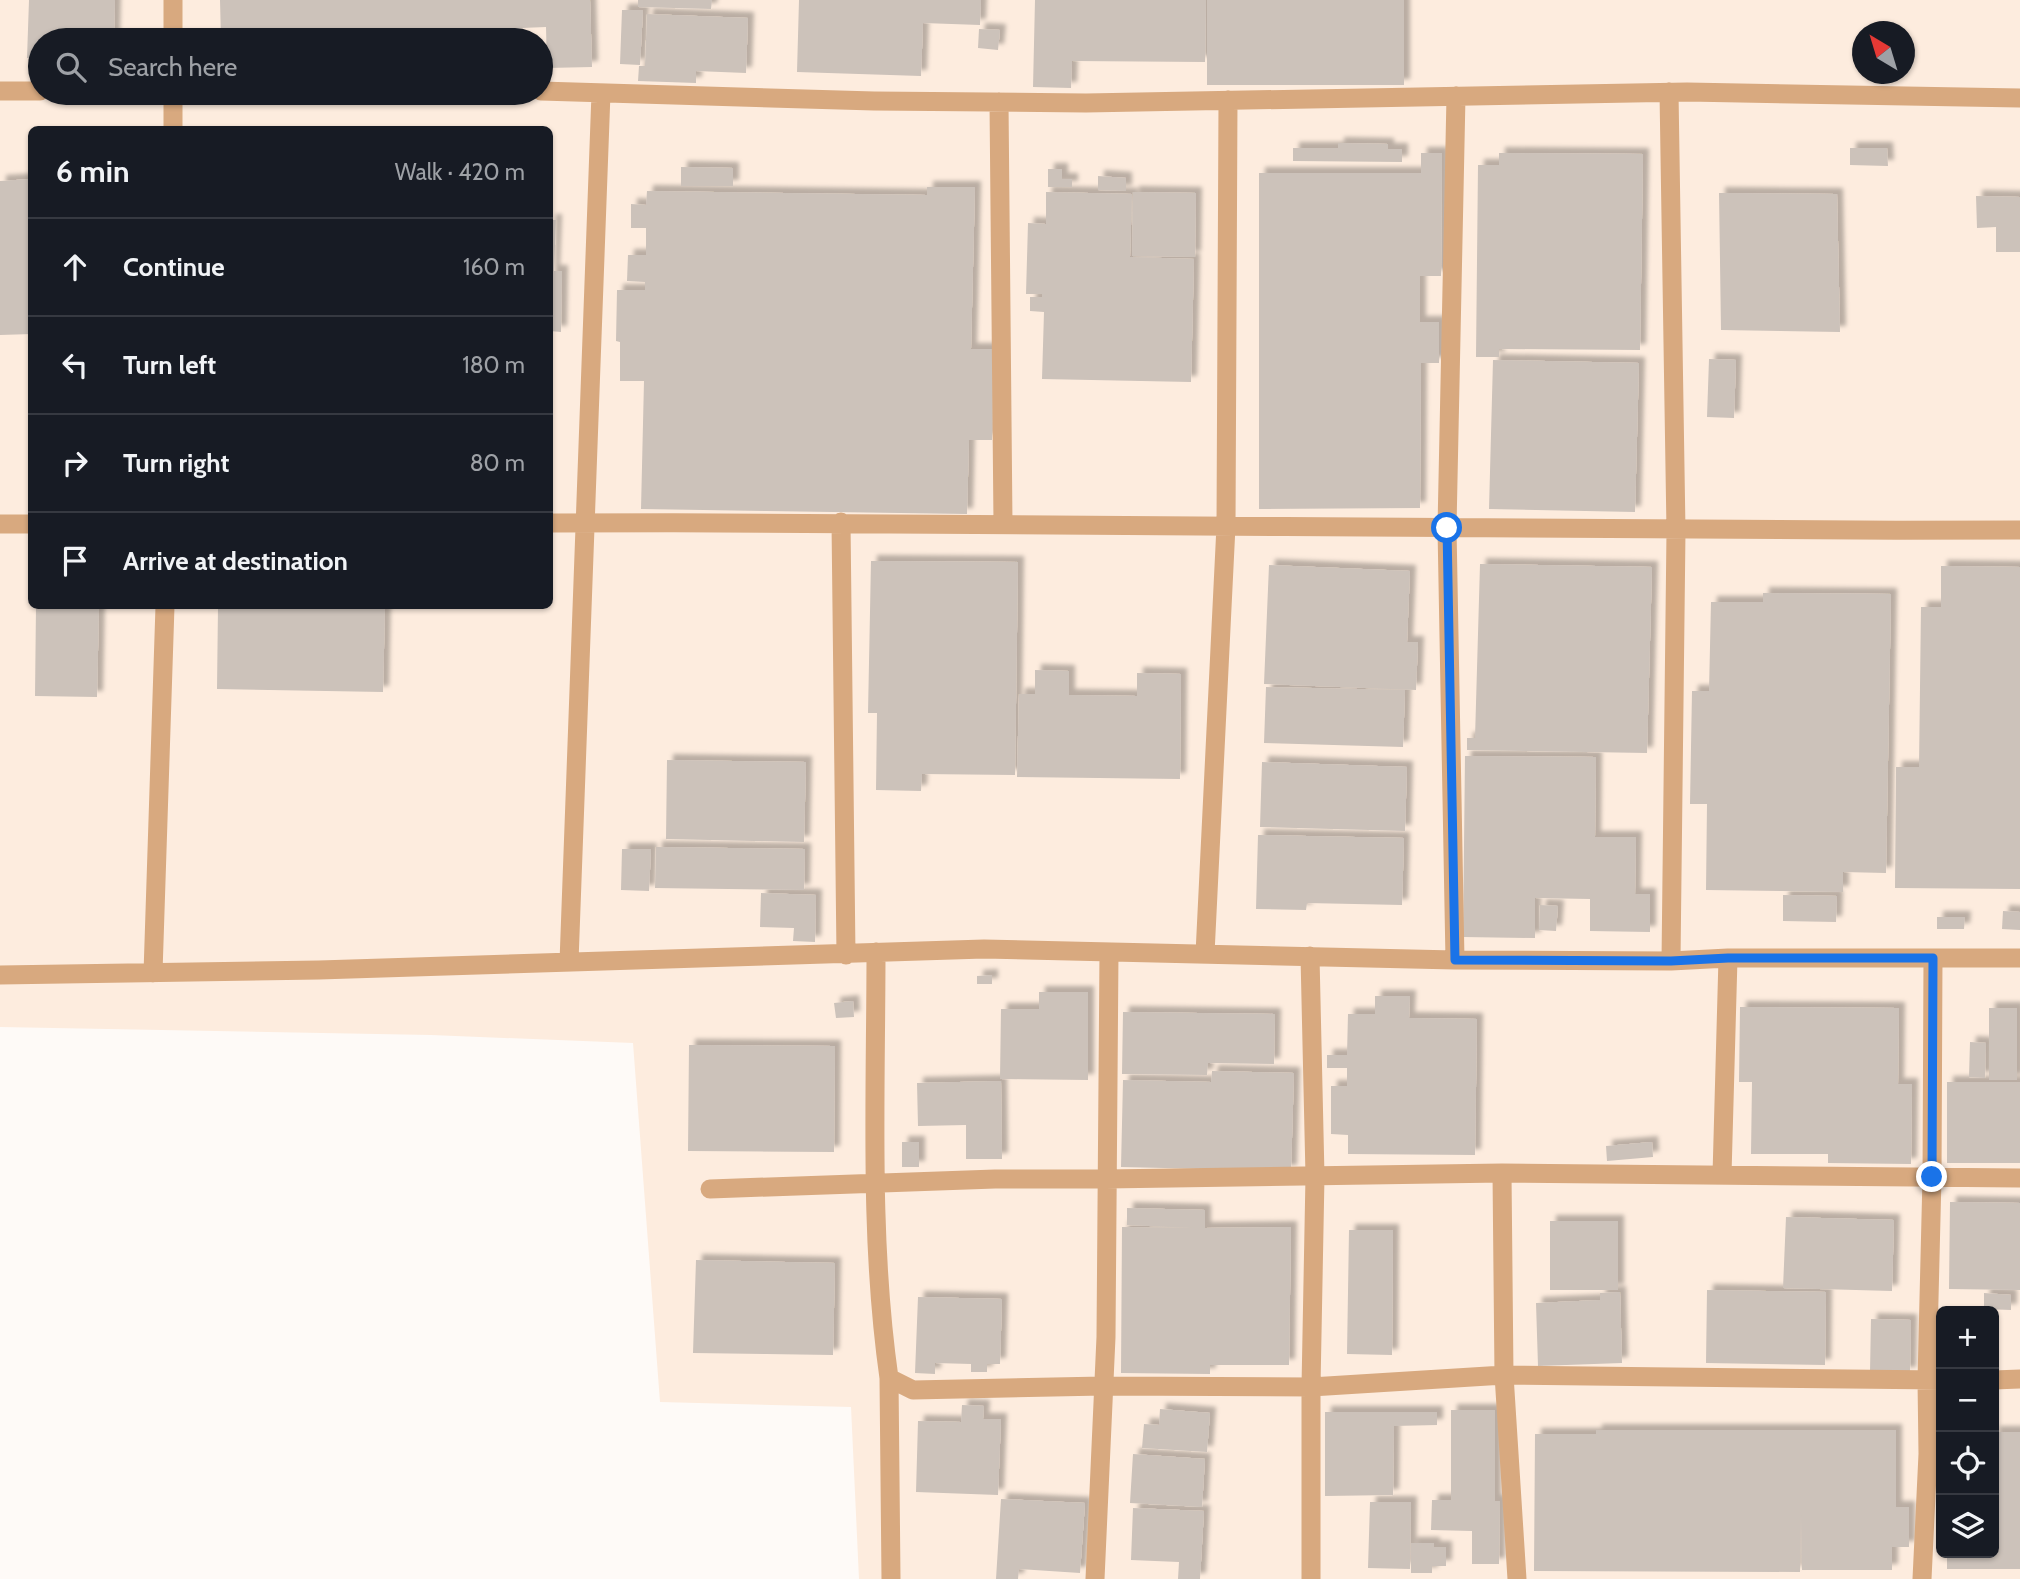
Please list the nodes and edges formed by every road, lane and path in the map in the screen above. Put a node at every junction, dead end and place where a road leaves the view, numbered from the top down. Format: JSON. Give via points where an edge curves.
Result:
{"nodes":[{"id":1,"x":173,"y":0,"type":"edge"},
{"id":2,"x":173,"y":28,"type":"edge"},
{"id":3,"x":0,"y":91,"type":"edge"},
{"id":4,"x":28,"y":91,"type":"edge"},
{"id":5,"x":553,"y":91,"type":"edge"},
{"id":6,"x":1669,"y":92,"type":"junction"},
{"id":7,"x":601,"y":93,"type":"junction"},
{"id":8,"x":1456,"y":96,"type":"junction"},
{"id":9,"x":2020,"y":98,"type":"edge"},
{"id":10,"x":1228,"y":100,"type":"junction"},
{"id":11,"x":999,"y":102,"type":"junction"},
{"id":12,"x":173,"y":105,"type":"edge"},
{"id":13,"x":173,"y":126,"type":"edge"},
{"id":14,"x":841,"y":522,"type":"junction"},
{"id":15,"x":553,"y":523,"type":"edge"},
{"id":16,"x":586,"y":523,"type":"junction"},
{"id":17,"x":0,"y":524,"type":"edge"},
{"id":18,"x":28,"y":524,"type":"edge"},
{"id":19,"x":1003,"y":524,"type":"junction"},
{"id":20,"x":1226,"y":526,"type":"junction"},
{"id":21,"x":1447,"y":528,"type":"junction"},
{"id":22,"x":2020,"y":530,"type":"edge"},
{"id":23,"x":1676,"y":531,"type":"junction"},
{"id":24,"x":165,"y":609,"type":"edge"},
{"id":25,"x":1109,"y":952,"type":"junction"},
{"id":26,"x":876,"y":953,"type":"junction"},
{"id":27,"x":1205,"y":954,"type":"junction"},
{"id":28,"x":846,"y":955,"type":"junction"},
{"id":29,"x":1310,"y":956,"type":"junction"},
{"id":30,"x":1728,"y":958,"type":"junction"},
{"id":31,"x":1933,"y":958,"type":"junction"},
{"id":32,"x":2020,"y":958,"type":"edge"},
{"id":33,"x":1455,"y":960,"type":"junction"},
{"id":34,"x":1671,"y":961,"type":"junction"},
{"id":35,"x":569,"y":962,"type":"junction"},
{"id":36,"x":153,"y":973,"type":"junction"},
{"id":37,"x":0,"y":975,"type":"edge"},
{"id":38,"x":1502,"y":1173,"type":"junction"},
{"id":39,"x":1722,"y":1175,"type":"junction"},
{"id":40,"x":1315,"y":1176,"type":"junction"},
{"id":41,"x":1932,"y":1177,"type":"junction"},
{"id":42,"x":2020,"y":1178,"type":"edge"},
{"id":43,"x":1106,"y":1180,"type":"junction"},
{"id":44,"x":876,"y":1183,"type":"junction"},
{"id":45,"x":710,"y":1189,"type":"dead end"},
{"id":46,"x":1504,"y":1375,"type":"junction"},
{"id":47,"x":889,"y":1378,"type":"junction"},
{"id":48,"x":1934,"y":1380,"type":"edge"},
{"id":49,"x":1999,"y":1380,"type":"edge"},
{"id":50,"x":2020,"y":1380,"type":"edge"},
{"id":51,"x":1103,"y":1386,"type":"junction"},
{"id":52,"x":1311,"y":1387,"type":"junction"},
{"id":53,"x":891,"y":1579,"type":"edge"},
{"id":54,"x":1095,"y":1579,"type":"edge"},
{"id":55,"x":1311,"y":1579,"type":"edge"},
{"id":56,"x":1517,"y":1579,"type":"edge"},
{"id":57,"x":1922,"y":1579,"type":"edge"}],
"edges":[{"from":1,"to":2,"type":"street"},
{"from":3,"to":4,"type":"street"},
{"from":5,"to":7,"type":"street"},
{"from":6,"to":8,"type":"street"},
{"from":6,"to":9,"type":"street"},
{"from":6,"to":23,"type":"street"},
{"from":7,"to":11,"type":"street"},
{"from":7,"to":16,"type":"street"},
{"from":8,"to":10,"type":"street"},
{"from":8,"to":21,"type":"street"},
{"from":10,"to":11,"type":"street"},
{"from":10,"to":20,"type":"street"},
{"from":11,"to":19,"type":"street"},
{"from":12,"to":13,"type":"street"},
{"from":14,"to":16,"type":"street"},
{"from":14,"to":19,"type":"street"},
{"from":14,"to":28,"type":"street"},
{"from":15,"to":16,"type":"street"},
{"from":16,"to":35,"type":"street"},
{"from":17,"to":18,"type":"street"},
{"from":19,"to":20,"type":"street"},
{"from":20,"to":21,"type":"street"},
{"from":20,"to":27,"type":"street"},
{"from":21,"to":23,"type":"street"},
{"from":21,"to":33,"type":"street"},
{"from":22,"to":23,"type":"street"},
{"from":23,"to":34,"type":"street"},
{"from":24,"to":36,"type":"street"},
{"from":25,"to":26,"type":"street","via":[[984,949]]},
{"from":25,"to":27,"type":"street"},
{"from":25,"to":43,"type":"street"},
{"from":26,"to":28,"type":"street"},
{"from":26,"to":44,"type":"street"},
{"from":27,"to":29,"type":"street"},
{"from":28,"to":35,"type":"street"},
{"from":29,"to":33,"type":"street"},
{"from":29,"to":40,"type":"street"},
{"from":30,"to":31,"type":"street"},
{"from":30,"to":34,"type":"street"},
{"from":30,"to":39,"type":"street"},
{"from":31,"to":32,"type":"street"},
{"from":31,"to":41,"type":"street"},
{"from":33,"to":34,"type":"street"},
{"from":35,"to":36,"type":"street"},
{"from":36,"to":37,"type":"street"},
{"from":38,"to":39,"type":"street"},
{"from":38,"to":40,"type":"street"},
{"from":38,"to":46,"type":"street"},
{"from":39,"to":41,"type":"street"},
{"from":40,"to":43,"type":"street"},
{"from":40,"to":52,"type":"street"},
{"from":41,"to":42,"type":"street"},
{"from":41,"to":48,"type":"street"},
{"from":43,"to":44,"type":"street"},
{"from":43,"to":51,"type":"street"},
{"from":44,"to":45,"type":"street"},
{"from":44,"to":47,"type":"street","via":[[882,1329]]},
{"from":46,"to":48,"type":"street"},
{"from":46,"to":52,"type":"street"},
{"from":46,"to":56,"type":"street"},
{"from":47,"to":51,"type":"street","via":[[913,1390]]},
{"from":47,"to":53,"type":"street"},
{"from":48,"to":57,"type":"street"},
{"from":49,"to":50,"type":"street"},
{"from":51,"to":52,"type":"street"},
{"from":51,"to":54,"type":"street"},
{"from":52,"to":55,"type":"street"}]}
